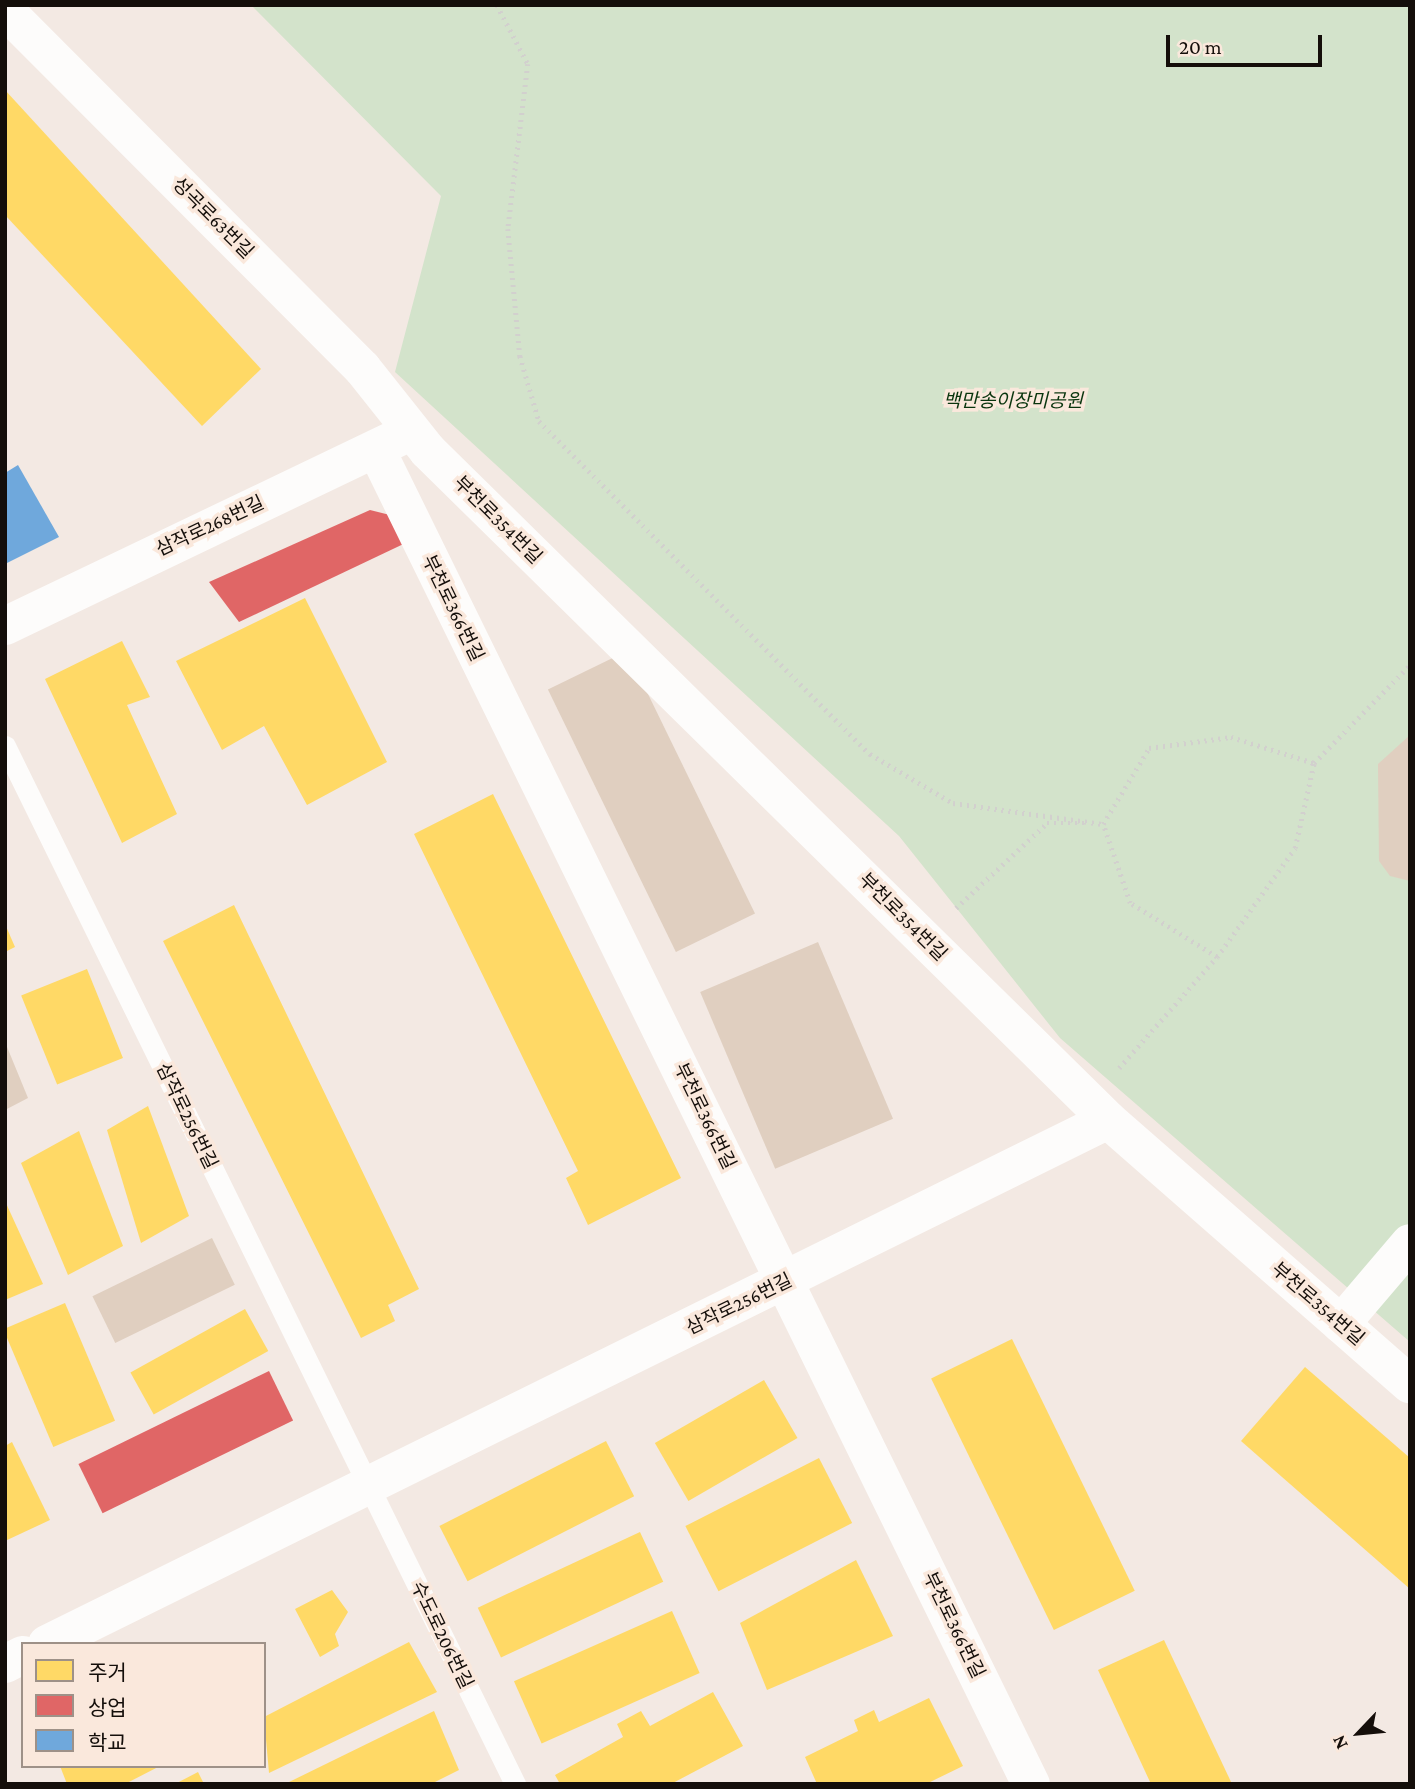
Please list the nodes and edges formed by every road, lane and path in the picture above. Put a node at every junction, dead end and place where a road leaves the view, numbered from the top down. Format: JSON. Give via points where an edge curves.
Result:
{"nodes":[{"id":1,"x":497,"y":5,"type":"edge"},
{"id":2,"x":5,"y":10,"type":"edge"},
{"id":3,"x":416,"y":430,"type":"junction"},
{"id":4,"x":376,"y":449,"type":"junction"},
{"id":5,"x":5,"y":626,"type":"edge"},
{"id":6,"x":1410,"y":665,"type":"edge"},
{"id":7,"x":5,"y":746,"type":"edge"},
{"id":8,"x":1314,"y":763,"type":"junction"},
{"id":9,"x":1103,"y":824,"type":"junction"},
{"id":10,"x":923,"y":938,"type":"junction"},
{"id":11,"x":1217,"y":957,"type":"junction"},
{"id":12,"x":1099,"y":1111,"type":"junction"},
{"id":13,"x":1410,"y":1243,"type":"edge"},
{"id":14,"x":787,"y":1280,"type":"junction"},
{"id":15,"x":1340,"y":1324,"type":"junction"},
{"id":16,"x":1410,"y":1384,"type":"edge"},
{"id":17,"x":369,"y":1486,"type":"junction"},
{"id":18,"x":51,"y":1642,"type":"edge"},
{"id":19,"x":21,"y":1657,"type":"edge"},
{"id":20,"x":5,"y":1664,"type":"edge"},
{"id":21,"x":515,"y":1784,"type":"edge"},
{"id":22,"x":1031,"y":1784,"type":"edge"}],
"edges":[{"from":1,"to":9,"type":"path","via":[[528,64],[508,229],[520,356],[539,421],[870,754],[953,803]]},
{"from":2,"to":3,"type":"street","name":"성곡로63번길"},
{"from":3,"to":4,"type":"street","name":"삼작로268번길"},
{"from":3,"to":10,"type":"street","name":"부천로354번길","via":[[428,451]]},
{"from":4,"to":5,"type":"street","name":"삼작로268번길"},
{"from":4,"to":14,"type":"street","name":"부천로366번길"},
{"from":6,"to":8,"type":"path"},
{"from":7,"to":17,"type":"lane","name":"삼작로256번길"},
{"from":8,"to":9,"type":"path","via":[[1231,737],[1149,748]]},
{"from":8,"to":11,"type":"path","via":[[1296,848]]},
{"from":9,"to":10,"type":"path","via":[[1046,823]]},
{"from":9,"to":11,"type":"path","via":[[1130,903]]},
{"from":10,"to":12,"type":"street","name":"부천로354번길"},
{"from":11,"to":12,"type":"path"},
{"from":12,"to":14,"type":"street","name":"삼작로256번길"},
{"from":12,"to":15,"type":"street","name":"부천로354번길"},
{"from":13,"to":15,"type":"street"},
{"from":14,"to":17,"type":"street","name":"삼작로256번길"},
{"from":14,"to":22,"type":"street","name":"부천로366번길"},
{"from":15,"to":16,"type":"street","name":"부천로354번길"},
{"from":17,"to":18,"type":"street","name":"삼작로256번길"},
{"from":17,"to":21,"type":"lane","name":"수도로206번길"},
{"from":19,"to":20,"type":"street"}]}
